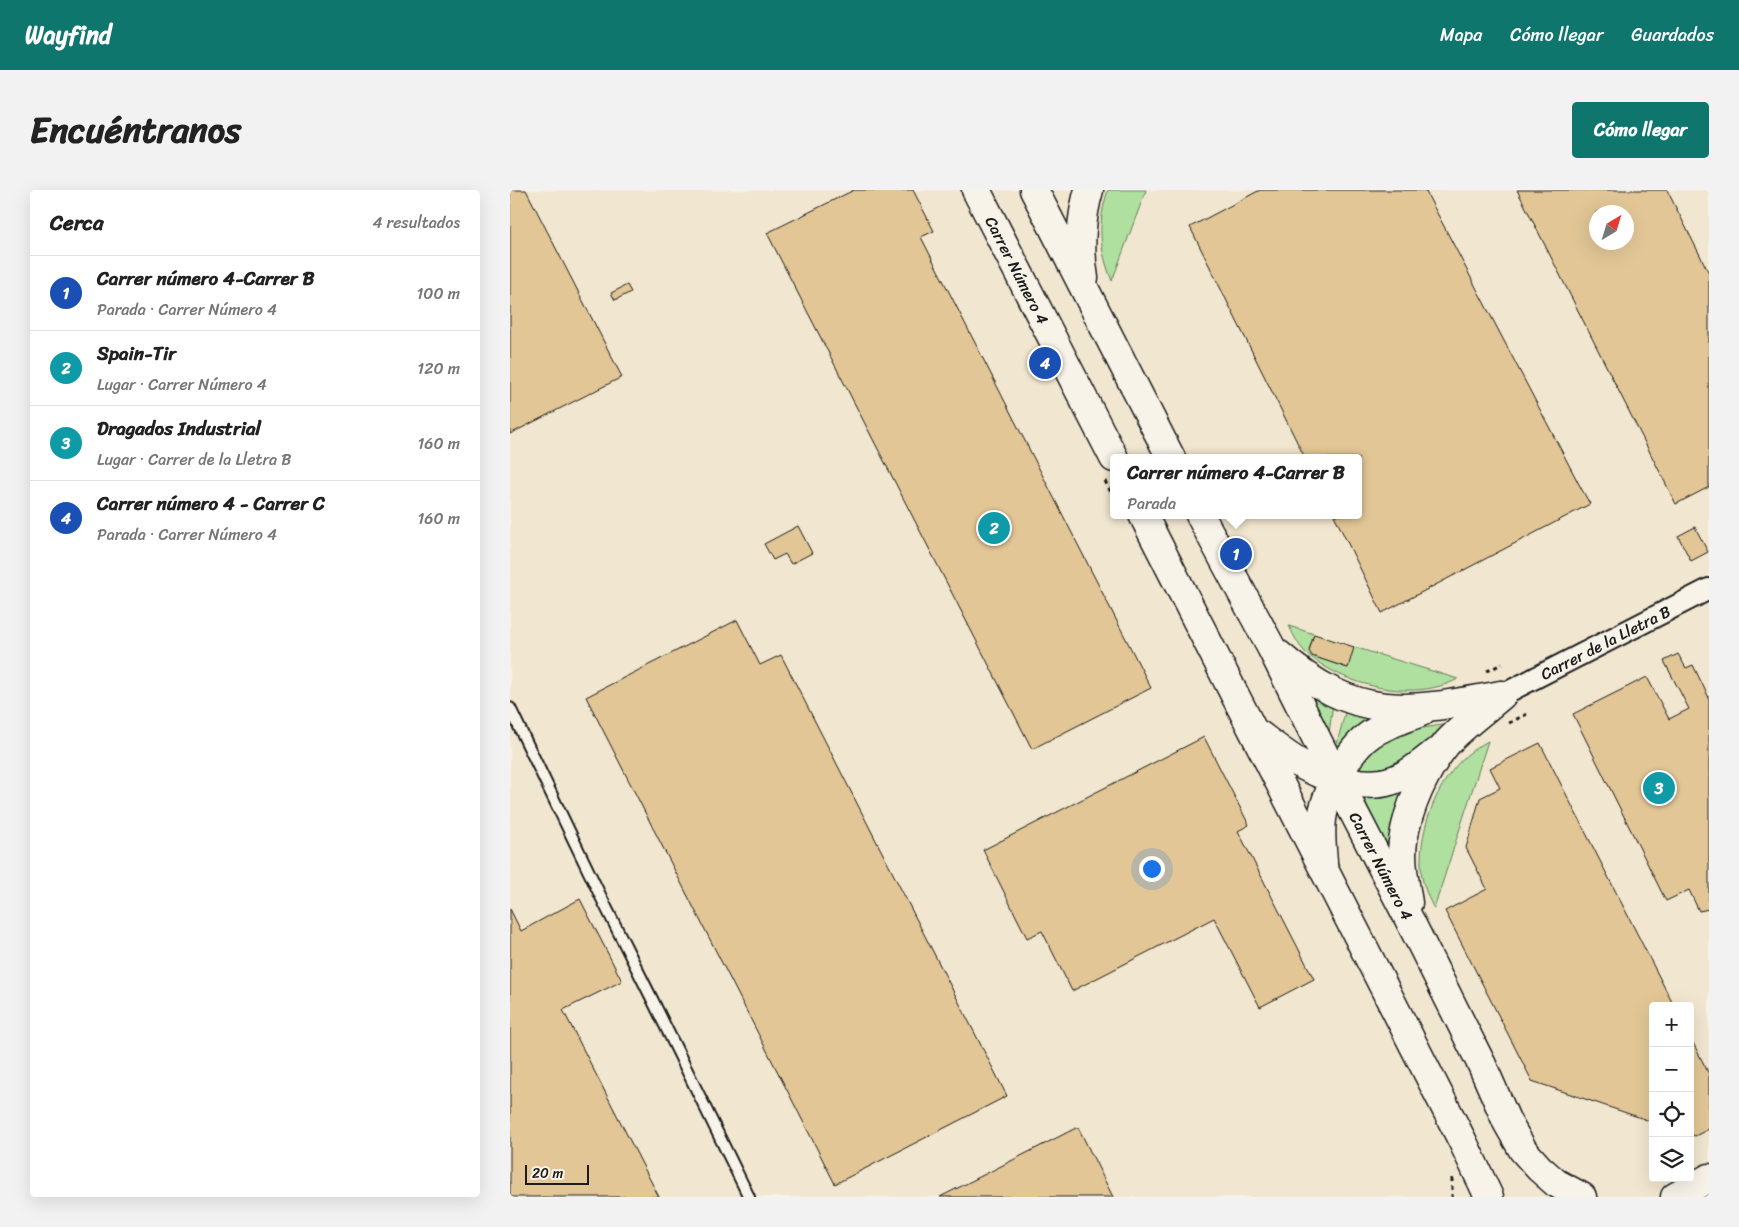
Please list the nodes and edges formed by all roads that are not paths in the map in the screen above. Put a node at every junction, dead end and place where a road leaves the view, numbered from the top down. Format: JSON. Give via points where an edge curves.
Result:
{"nodes":[{"id":1,"x":976,"y":190,"type":"edge"},
{"id":2,"x":993,"y":190,"type":"edge"},
{"id":3,"x":1034,"y":190,"type":"edge"},
{"id":4,"x":1089,"y":190,"type":"edge"},
{"id":5,"x":992,"y":219,"type":"junction"},
{"id":6,"x":1087,"y":294,"type":"junction"},
{"id":7,"x":1112,"y":454,"type":"edge"},
{"id":8,"x":1169,"y":454,"type":"edge"},
{"id":9,"x":1145,"y":519,"type":"edge"},
{"id":10,"x":1202,"y":519,"type":"edge"},
{"id":11,"x":1709,"y":590,"type":"edge"},
{"id":12,"x":1272,"y":649,"type":"junction"},
{"id":13,"x":1502,"y":695,"type":"junction"},
{"id":14,"x":510,"y":708,"type":"edge"},
{"id":15,"x":1431,"y":708,"type":"junction"},
{"id":16,"x":1253,"y":730,"type":"junction"},
{"id":17,"x":1448,"y":742,"type":"junction"},
{"id":18,"x":1337,"y":780,"type":"junction"},
{"id":19,"x":1323,"y":868,"type":"junction"},
{"id":20,"x":1410,"y":921,"type":"junction"},
{"id":21,"x":1707,"y":1179,"type":"edge"},
{"id":22,"x":749,"y":1197,"type":"edge"},
{"id":23,"x":1489,"y":1197,"type":"edge"},
{"id":24,"x":1582,"y":1197,"type":"edge"},
{"id":25,"x":1674,"y":1197,"type":"edge"}],
"edges":[{"from":1,"to":5,"type":"street","name":"Carrer Número 4"},
{"from":2,"to":5,"type":"street"},
{"from":3,"to":6,"type":"street"},
{"from":4,"to":6,"type":"street","via":[[1081,262]]},
{"from":5,"to":7,"type":"street","name":"Carrer Número 4"},
{"from":6,"to":8,"type":"street"},
{"from":9,"to":16,"type":"street"},
{"from":10,"to":12,"type":"street","name":"Carrer Número 4"},
{"from":11,"to":13,"type":"street","name":"Carrer de la Lletra B"},
{"from":12,"to":15,"type":"street","via":[[1295,670],[1339,696],[1380,708]]},
{"from":12,"to":18,"type":"street","name":"Carrer Número 4"},
{"from":13,"to":15,"type":"street"},
{"from":13,"to":17,"type":"street"},
{"from":14,"to":22,"type":"lane"},
{"from":15,"to":18,"type":"street","via":[[1372,734],[1346,762]]},
{"from":16,"to":18,"type":"street","via":[[1310,771]]},
{"from":16,"to":19,"type":"street"},
{"from":17,"to":18,"type":"street","via":[[1412,771],[1391,781],[1376,784]]},
{"from":17,"to":20,"type":"street","via":[[1416,798],[1403,842]]},
{"from":18,"to":19,"type":"street","via":[[1326,801],[1322,820]]},
{"from":18,"to":20,"type":"street","name":"Carrer Número 4"},
{"from":19,"to":23,"type":"street"},
{"from":20,"to":24,"type":"street","name":"Carrer Número 4","via":[[1523,1150],[1556,1183]]},
{"from":21,"to":25,"type":"street"}]}
